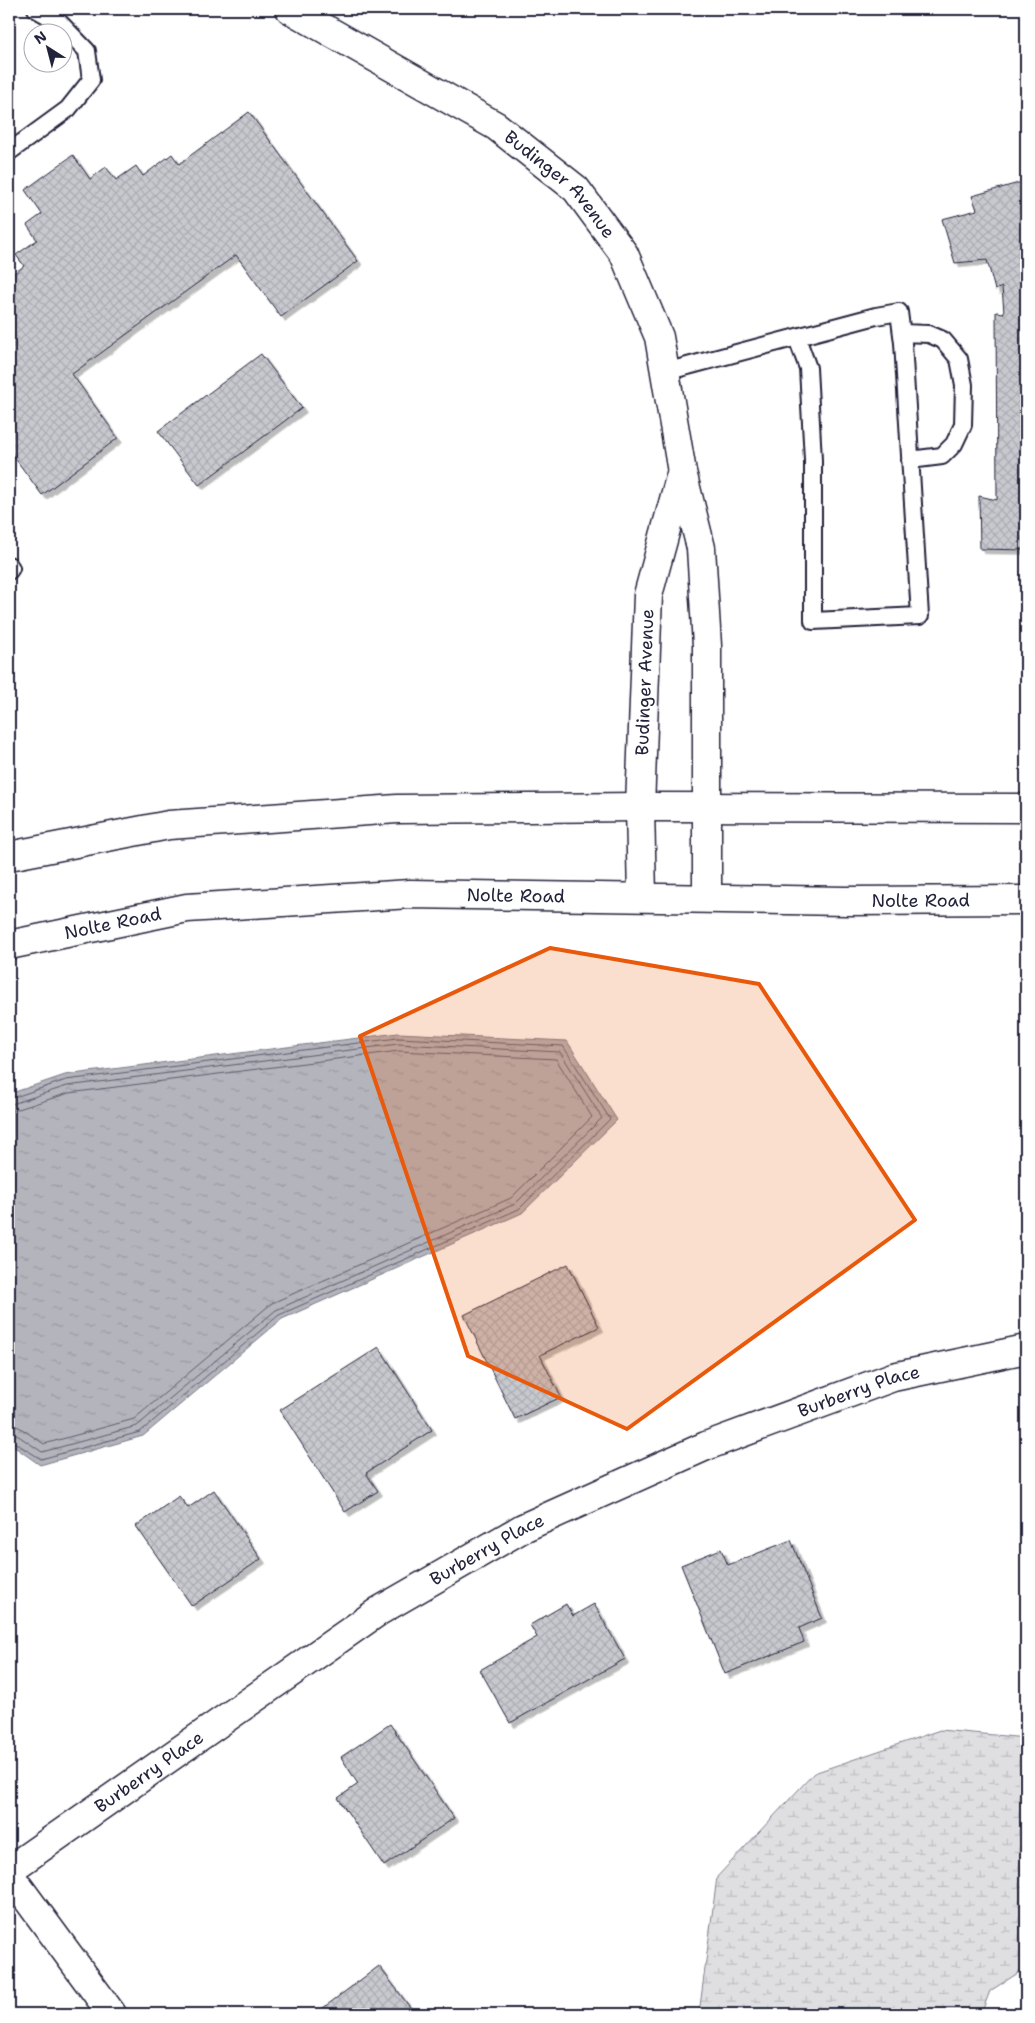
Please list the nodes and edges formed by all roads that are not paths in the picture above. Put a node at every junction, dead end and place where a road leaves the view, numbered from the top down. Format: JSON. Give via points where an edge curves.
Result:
{"nodes":[{"id":1,"x":36,"y":9,"type":"edge"},
{"id":2,"x":290,"y":9,"type":"edge"},
{"id":3,"x":9,"y":152,"type":"edge"},
{"id":4,"x":902,"y":333,"type":"junction"},
{"id":5,"x":797,"y":338,"type":"junction"},
{"id":6,"x":665,"y":372,"type":"junction"},
{"id":7,"x":910,"y":460,"type":"junction"},
{"id":8,"x":682,"y":472,"type":"junction"},
{"id":9,"x":9,"y":565,"type":"edge"},
{"id":10,"x":9,"y":571,"type":"edge"},
{"id":11,"x":640,"y":807,"type":"junction"},
{"id":12,"x":707,"y":807,"type":"junction"},
{"id":13,"x":1026,"y":808,"type":"edge"},
{"id":14,"x":9,"y":856,"type":"edge"},
{"id":15,"x":642,"y":897,"type":"junction"},
{"id":16,"x":707,"y":898,"type":"junction"},
{"id":17,"x":1026,"y":900,"type":"edge"},
{"id":18,"x":9,"y":945,"type":"edge"},
{"id":19,"x":1026,"y":1349,"type":"edge"},
{"id":20,"x":9,"y":1872,"type":"edge"},
{"id":21,"x":112,"y":2014,"type":"edge"}],
"edges":[{"from":1,"to":3,"type":"lane","via":[[59,22],[87,51],[91,80],[68,109]]},
{"from":2,"to":6,"type":"street","name":"Budinger Avenue","via":[[496,126],[576,189],[624,254],[659,337]]},
{"from":4,"to":5,"type":"lane","via":[[899,312]]},
{"from":4,"to":7,"type":"lane"},
{"from":4,"to":7,"type":"lane","via":[[929,334],[943,340],[959,359],[964,385],[963,426],[954,444],[942,456]]},
{"from":5,"to":6,"type":"lane"},
{"from":5,"to":7,"type":"lane","via":[[808,368],[813,460],[814,621],[920,616]]},
{"from":6,"to":8,"type":"street","name":"Budinger Avenue"},
{"from":8,"to":11,"type":"street","name":"Budinger Avenue","via":[[648,595]]},
{"from":8,"to":12,"type":"street","name":"Budinger Avenue","via":[[701,548],[707,646]]},
{"from":9,"to":10,"type":"lane"},
{"from":11,"to":12,"type":"street"},
{"from":11,"to":14,"type":"street","via":[[397,809],[169,825]]},
{"from":11,"to":15,"type":"street","name":"Budinger Avenue"},
{"from":12,"to":13,"type":"street"},
{"from":12,"to":16,"type":"street","name":"Budinger Avenue"},
{"from":15,"to":16,"type":"street","name":"Nolte Road"},
{"from":15,"to":18,"type":"street","name":"Nolte Road","via":[[410,894],[187,908]]},
{"from":16,"to":17,"type":"street","name":"Nolte Road"},
{"from":19,"to":20,"type":"street","name":"Burberry Place","via":[[894,1377],[706,1446],[523,1528],[379,1611]]},
{"from":20,"to":21,"type":"street"}]}
